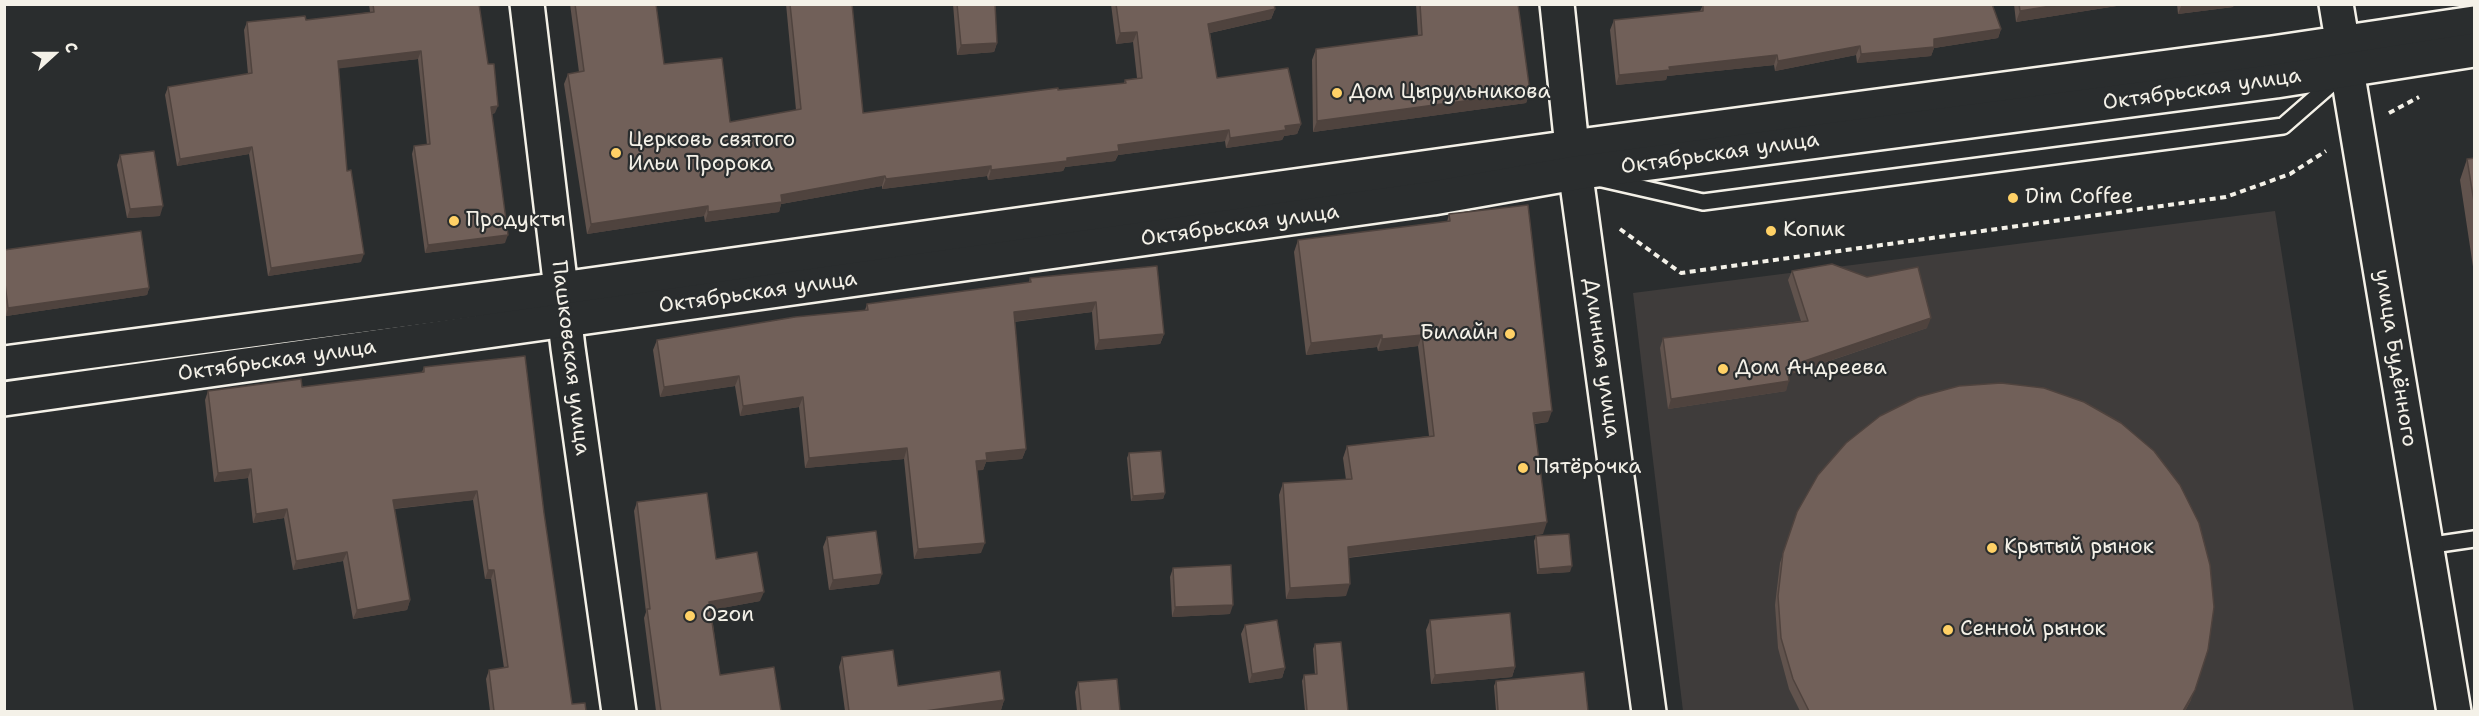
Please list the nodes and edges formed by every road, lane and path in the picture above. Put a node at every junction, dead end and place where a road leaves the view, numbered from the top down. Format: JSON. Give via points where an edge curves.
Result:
{"nodes":[{"id":1,"x":527,"y":4,"type":"edge"},
{"id":2,"x":1557,"y":4,"type":"edge"},
{"id":3,"x":2336,"y":4,"type":"edge"},
{"id":4,"x":2475,"y":23,"type":"edge"},
{"id":5,"x":2475,"y":50,"type":"edge"},
{"id":6,"x":2345,"y":56,"type":"junction"},
{"id":7,"x":2425,"y":93,"type":"dead end"},
{"id":8,"x":2357,"y":131,"type":"junction"},
{"id":9,"x":1575,"y":173,"type":"junction"},
{"id":10,"x":561,"y":289,"type":"junction"},
{"id":11,"x":565,"y":321,"type":"junction"},
{"id":12,"x":4,"y":363,"type":"edge"},
{"id":13,"x":4,"y":399,"type":"edge"},
{"id":14,"x":2475,"y":539,"type":"edge"},
{"id":15,"x":2426,"y":546,"type":"junction"},
{"id":16,"x":619,"y":711,"type":"edge"},
{"id":17,"x":1649,"y":711,"type":"edge"},
{"id":18,"x":2454,"y":711,"type":"edge"}],
"edges":[{"from":1,"to":10,"type":"street","name":"Пашковская улица"},
{"from":2,"to":9,"type":"street","name":"Длинная улица"},
{"from":3,"to":6,"type":"street","name":"улица Будённого"},
{"from":4,"to":6,"type":"street","name":"Октябрьская улица"},
{"from":5,"to":6,"type":"street","name":"Октябрьская улица"},
{"from":6,"to":8,"type":"street","name":"улица Будённого"},
{"from":6,"to":9,"type":"street","name":"Октябрьская улица"},
{"from":6,"to":9,"type":"lane","via":[[2283,126],[1703,202]]},
{"from":7,"to":8,"type":"path"},
{"from":8,"to":9,"type":"path","via":[[2290,174],[2226,197],[1681,273]]},
{"from":8,"to":15,"type":"street","name":"улица Будённого"},
{"from":9,"to":10,"type":"street","name":"Октябрьская улица"},
{"from":9,"to":11,"type":"street","name":"Октябрьская улица","via":[[1433,198]]},
{"from":9,"to":17,"type":"street","name":"Длинная улица"},
{"from":10,"to":11,"type":"street","name":"Пашковская улица"},
{"from":10,"to":12,"type":"street","name":"Октябрьская улица"},
{"from":11,"to":13,"type":"street","name":"Октябрьская улица"},
{"from":11,"to":16,"type":"street","name":"Пашковская улица"},
{"from":14,"to":15,"type":"lane"},
{"from":15,"to":18,"type":"street","name":"улица Будённого"}]}
